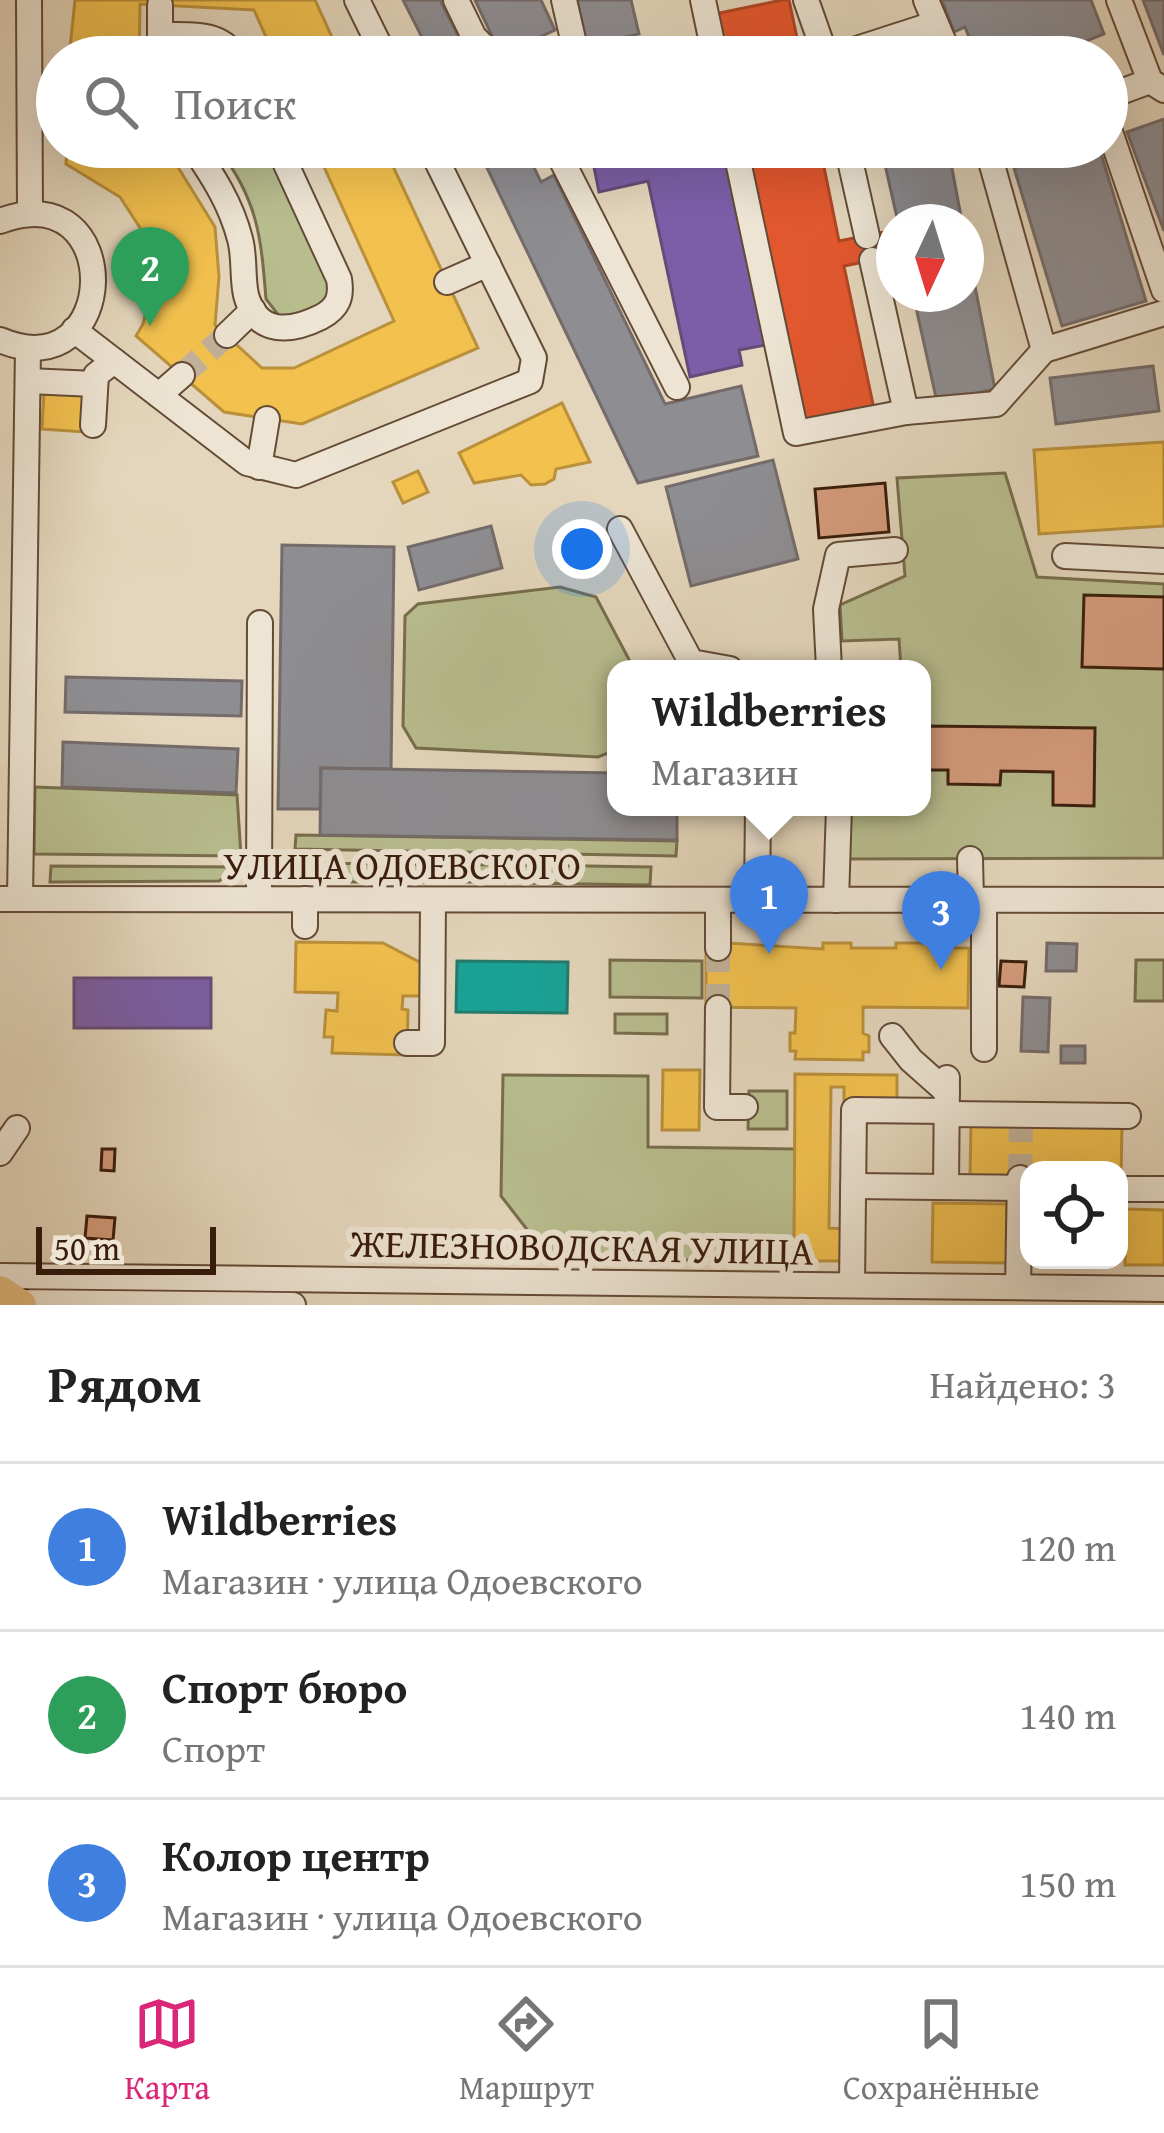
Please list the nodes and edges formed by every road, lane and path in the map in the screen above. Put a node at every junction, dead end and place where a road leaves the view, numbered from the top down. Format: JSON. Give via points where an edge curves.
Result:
{"nodes":[{"id":1,"x":29,"y":0,"type":"edge"},
{"id":2,"x":357,"y":0,"type":"edge"},
{"id":3,"x":456,"y":0,"type":"edge"},
{"id":4,"x":564,"y":0,"type":"edge"},
{"id":5,"x":703,"y":0,"type":"edge"},
{"id":6,"x":806,"y":0,"type":"edge"},
{"id":7,"x":1119,"y":0,"type":"edge"},
{"id":8,"x":160,"y":5,"type":"dead end"},
{"id":9,"x":930,"y":12,"type":"edge"},
{"id":10,"x":159,"y":36,"type":"edge"},
{"id":11,"x":375,"y":36,"type":"edge"},
{"id":12,"x":474,"y":36,"type":"edge"},
{"id":13,"x":572,"y":36,"type":"edge"},
{"id":14,"x":711,"y":36,"type":"edge"},
{"id":15,"x":821,"y":36,"type":"edge"},
{"id":16,"x":876,"y":36,"type":"edge"},
{"id":17,"x":1157,"y":85,"type":"edge"},
{"id":18,"x":206,"y":168,"type":"edge"},
{"id":19,"x":288,"y":168,"type":"edge"},
{"id":20,"x":440,"y":168,"type":"edge"},
{"id":21,"x":566,"y":168,"type":"edge"},
{"id":22,"x":739,"y":168,"type":"edge"},
{"id":23,"x":852,"y":168,"type":"edge"},
{"id":24,"x":993,"y":168,"type":"edge"},
{"id":25,"x":1122,"y":168,"type":"edge"},
{"id":26,"x":30,"y":214,"type":"junction"},
{"id":27,"x":0,"y":221,"type":"edge"},
{"id":28,"x":488,"y":264,"type":"junction"},
{"id":29,"x":447,"y":282,"type":"dead end"},
{"id":30,"x":1164,"y":290,"type":"edge"},
{"id":31,"x":253,"y":310,"type":"junction"},
{"id":32,"x":1164,"y":313,"type":"edge"},
{"id":33,"x":74,"y":330,"type":"junction"},
{"id":34,"x":227,"y":335,"type":"tunnel mouth"},
{"id":35,"x":0,"y":340,"type":"edge"},
{"id":36,"x":28,"y":348,"type":"junction"},
{"id":37,"x":1044,"y":350,"type":"junction"},
{"id":38,"x":114,"y":361,"type":"junction"},
{"id":39,"x":186,"y":379,"type":"tunnel mouth"},
{"id":40,"x":28,"y":381,"type":"junction"},
{"id":41,"x":95,"y":384,"type":"junction"},
{"id":42,"x":677,"y":387,"type":"dead end"},
{"id":43,"x":164,"y":399,"type":"junction"},
{"id":44,"x":906,"y":412,"type":"junction"},
{"id":45,"x":264,"y":418,"type":"dead end"},
{"id":46,"x":94,"y":425,"type":"dead end"},
{"id":47,"x":256,"y":466,"type":"junction"},
{"id":48,"x":620,"y":529,"type":"dead end"},
{"id":49,"x":895,"y":550,"type":"dead end"},
{"id":50,"x":1065,"y":556,"type":"dead end"},
{"id":51,"x":1164,"y":561,"type":"edge"},
{"id":52,"x":260,"y":623,"type":"dead end"},
{"id":53,"x":690,"y":660,"type":"edge"},
{"id":54,"x":829,"y":660,"type":"edge"},
{"id":55,"x":12,"y":677,"type":"edge"},
{"id":56,"x":758,"y":816,"type":"edge"},
{"id":57,"x":839,"y":816,"type":"edge"},
{"id":58,"x":970,"y":859,"type":"dead end"},
{"id":59,"x":10,"y":899,"type":"edge"},
{"id":60,"x":259,"y":899,"type":"junction"},
{"id":61,"x":305,"y":899,"type":"junction"},
{"id":62,"x":433,"y":899,"type":"junction"},
{"id":63,"x":718,"y":900,"type":"junction"},
{"id":64,"x":757,"y":900,"type":"junction"},
{"id":65,"x":836,"y":900,"type":"junction"},
{"id":66,"x":977,"y":900,"type":"junction"},
{"id":67,"x":1164,"y":900,"type":"edge"},
{"id":68,"x":304,"y":926,"type":"dead end"},
{"id":69,"x":718,"y":948,"type":"tunnel mouth"},
{"id":70,"x":718,"y":1007,"type":"tunnel mouth"},
{"id":71,"x":892,"y":1036,"type":"dead end"},
{"id":72,"x":407,"y":1043,"type":"dead end"},
{"id":73,"x":984,"y":1049,"type":"dead end"},
{"id":74,"x":947,"y":1099,"type":"junction"},
{"id":75,"x":745,"y":1107,"type":"dead end"},
{"id":76,"x":1128,"y":1116,"type":"dead end"},
{"id":77,"x":16,"y":1128,"type":"dead end"},
{"id":78,"x":0,"y":1154,"type":"edge"},
{"id":79,"x":1020,"y":1184,"type":"edge"},
{"id":80,"x":853,"y":1186,"type":"junction"},
{"id":81,"x":946,"y":1187,"type":"junction"},
{"id":82,"x":1128,"y":1189,"type":"edge"},
{"id":83,"x":1164,"y":1189,"type":"edge"},
{"id":84,"x":1020,"y":1246,"type":"edge"},
{"id":85,"x":270,"y":1279,"type":"junction"},
{"id":86,"x":852,"y":1285,"type":"junction"},
{"id":87,"x":1018,"y":1287,"type":"junction"},
{"id":88,"x":1164,"y":1289,"type":"edge"},
{"id":89,"x":368,"y":1293,"type":"edge"},
{"id":90,"x":8,"y":1294,"type":"edge"},
{"id":91,"x":567,"y":1294,"type":"edge"},
{"id":92,"x":94,"y":1304,"type":"edge"},
{"id":93,"x":269,"y":1305,"type":"edge"},
{"id":94,"x":293,"y":1305,"type":"edge"}],
"edges":[{"from":1,"to":26,"type":"street"},
{"from":2,"to":11,"type":"street"},
{"from":3,"to":12,"type":"street"},
{"from":4,"to":13,"type":"street"},
{"from":5,"to":14,"type":"street"},
{"from":6,"to":15,"type":"street"},
{"from":7,"to":17,"type":"street"},
{"from":8,"to":10,"type":"street"},
{"from":9,"to":16,"type":"street"},
{"from":18,"to":31,"type":"street","via":[[241,241]]},
{"from":19,"to":31,"type":"street","via":[[341,293],[326,314],[291,330]]},
{"from":20,"to":28,"type":"street"},
{"from":21,"to":42,"type":"street"},
{"from":22,"to":44,"type":"street","via":[[796,433]]},
{"from":23,"to":44,"type":"street"},
{"from":24,"to":37,"type":"street"},
{"from":25,"to":30,"type":"street"},
{"from":26,"to":27,"type":"street"},
{"from":26,"to":33,"type":"street","via":[[64,223],[94,264],[94,299]]},
{"from":28,"to":29,"type":"street"},
{"from":28,"to":47,"type":"street","via":[[534,358],[530,381],[296,475]]},
{"from":31,"to":34,"type":"street"},
{"from":32,"to":37,"type":"street"},
{"from":33,"to":36,"type":"street"},
{"from":33,"to":38,"type":"street"},
{"from":35,"to":36,"type":"street"},
{"from":36,"to":40,"type":"street"},
{"from":37,"to":44,"type":"street","via":[[996,404]]},
{"from":38,"to":41,"type":"street"},
{"from":38,"to":43,"type":"street"},
{"from":39,"to":43,"type":"street"},
{"from":40,"to":41,"type":"street"},
{"from":40,"to":55,"type":"street"},
{"from":41,"to":46,"type":"street"},
{"from":43,"to":47,"type":"street"},
{"from":45,"to":47,"type":"street"},
{"from":48,"to":53,"type":"street"},
{"from":49,"to":54,"type":"street","via":[[838,555],[826,609]]},
{"from":50,"to":51,"type":"street"},
{"from":52,"to":60,"type":"street"},
{"from":55,"to":59,"type":"street"},
{"from":56,"to":64,"type":"street"},
{"from":57,"to":65,"type":"street"},
{"from":58,"to":66,"type":"street"},
{"from":59,"to":60,"type":"street","name":"УЛИЦА ОДОЕВСКОГО"},
{"from":60,"to":61,"type":"street","name":"УЛИЦА ОДОЕВСКОГО"},
{"from":61,"to":62,"type":"street","name":"УЛИЦА ОДОЕВСКОГО"},
{"from":61,"to":68,"type":"street"},
{"from":62,"to":63,"type":"street","name":"УЛИЦА ОДОЕВСКОГО"},
{"from":62,"to":72,"type":"street","via":[[432,1042]]},
{"from":63,"to":64,"type":"street","name":"УЛИЦА ОДОЕВСКОГО"},
{"from":63,"to":69,"type":"street"},
{"from":64,"to":65,"type":"street","name":"УЛИЦА ОДОЕВСКОГО"},
{"from":65,"to":66,"type":"street","name":"УЛИЦА ОДОЕВСКОГО"},
{"from":66,"to":67,"type":"street","name":"УЛИЦА ОДОЕВСКОГО"},
{"from":66,"to":73,"type":"street"},
{"from":70,"to":75,"type":"street","via":[[708,1077],[717,1107]]},
{"from":71,"to":74,"type":"street"},
{"from":74,"to":76,"type":"street","via":[[1021,1119]]},
{"from":74,"to":80,"type":"street","via":[[854,1110]]},
{"from":74,"to":81,"type":"street"},
{"from":77,"to":78,"type":"street"},
{"from":79,"to":81,"type":"street"},
{"from":80,"to":81,"type":"street"},
{"from":80,"to":86,"type":"street"},
{"from":82,"to":83,"type":"street"},
{"from":84,"to":87,"type":"street"},
{"from":85,"to":89,"type":"street","name":"ЖЕЛЕЗНОВОДСКАЯ УЛИЦА"},
{"from":85,"to":90,"type":"street","name":"ЖЕЛЕЗНОВОДСКАЯ УЛИЦА"},
{"from":85,"to":93,"type":"street"},
{"from":86,"to":87,"type":"street","name":"ЖЕЛЕЗНОВОДСКАЯ УЛИЦА"},
{"from":86,"to":91,"type":"street","name":"ЖЕЛЕЗНОВОДСКАЯ УЛИЦА"},
{"from":87,"to":88,"type":"street","name":"ЖЕЛЕЗНОВОДСКАЯ УЛИЦА"},
{"from":89,"to":91,"type":"street","name":"ЖЕЛЕЗНОВОДСКАЯ УЛИЦА"},
{"from":90,"to":92,"type":"street","name":"ЖЕЛЕЗНОВОДСКАЯ УЛИЦА"},
{"from":92,"to":93,"type":"street","name":"ЖЕЛЕЗНОВОДСКАЯ УЛИЦА"},
{"from":93,"to":94,"type":"street","name":"ЖЕЛЕЗНОВОДСКАЯ УЛИЦА"}]}
